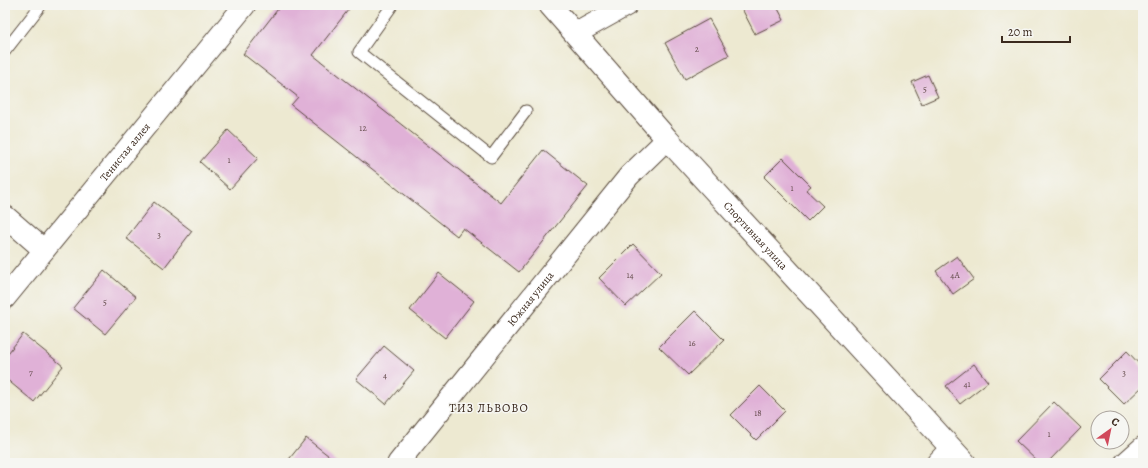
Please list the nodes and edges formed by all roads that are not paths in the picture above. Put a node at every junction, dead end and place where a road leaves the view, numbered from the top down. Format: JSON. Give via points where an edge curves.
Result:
{"nodes":[{"id":1,"x":41,"y":5,"type":"edge"},
{"id":2,"x":245,"y":5,"type":"edge"},
{"id":3,"x":389,"y":5,"type":"edge"},
{"id":4,"x":550,"y":5,"type":"edge"},
{"id":5,"x":627,"y":5,"type":"edge"},
{"id":6,"x":575,"y":34,"type":"junction"},
{"id":7,"x":5,"y":51,"type":"edge"},
{"id":8,"x":526,"y":111,"type":"dead end"},
{"id":9,"x":668,"y":139,"type":"junction"},
{"id":10,"x":5,"y":216,"type":"edge"},
{"id":11,"x":44,"y":250,"type":"junction"},
{"id":12,"x":5,"y":298,"type":"edge"},
{"id":13,"x":1143,"y":447,"type":"edge"},
{"id":14,"x":951,"y":458,"type":"edge"},
{"id":15,"x":398,"y":463,"type":"edge"},
{"id":16,"x":1125,"y":463,"type":"edge"}],
"edges":[{"from":1,"to":7,"type":"lane"},
{"from":2,"to":11,"type":"street","name":"Тенистая аллея"},
{"from":3,"to":8,"type":"lane","via":[[359,52],[491,157]]},
{"from":4,"to":6,"type":"street","name":"Спортивная улица"},
{"from":5,"to":6,"type":"street"},
{"from":6,"to":9,"type":"street","name":"Спортивная улица"},
{"from":9,"to":14,"type":"street","name":"Спортивная улица"},
{"from":9,"to":15,"type":"street","name":"Южная улица","via":[[629,176]]},
{"from":10,"to":11,"type":"street"},
{"from":11,"to":12,"type":"street","name":"Тенистая аллея"},
{"from":13,"to":16,"type":"street"}]}
